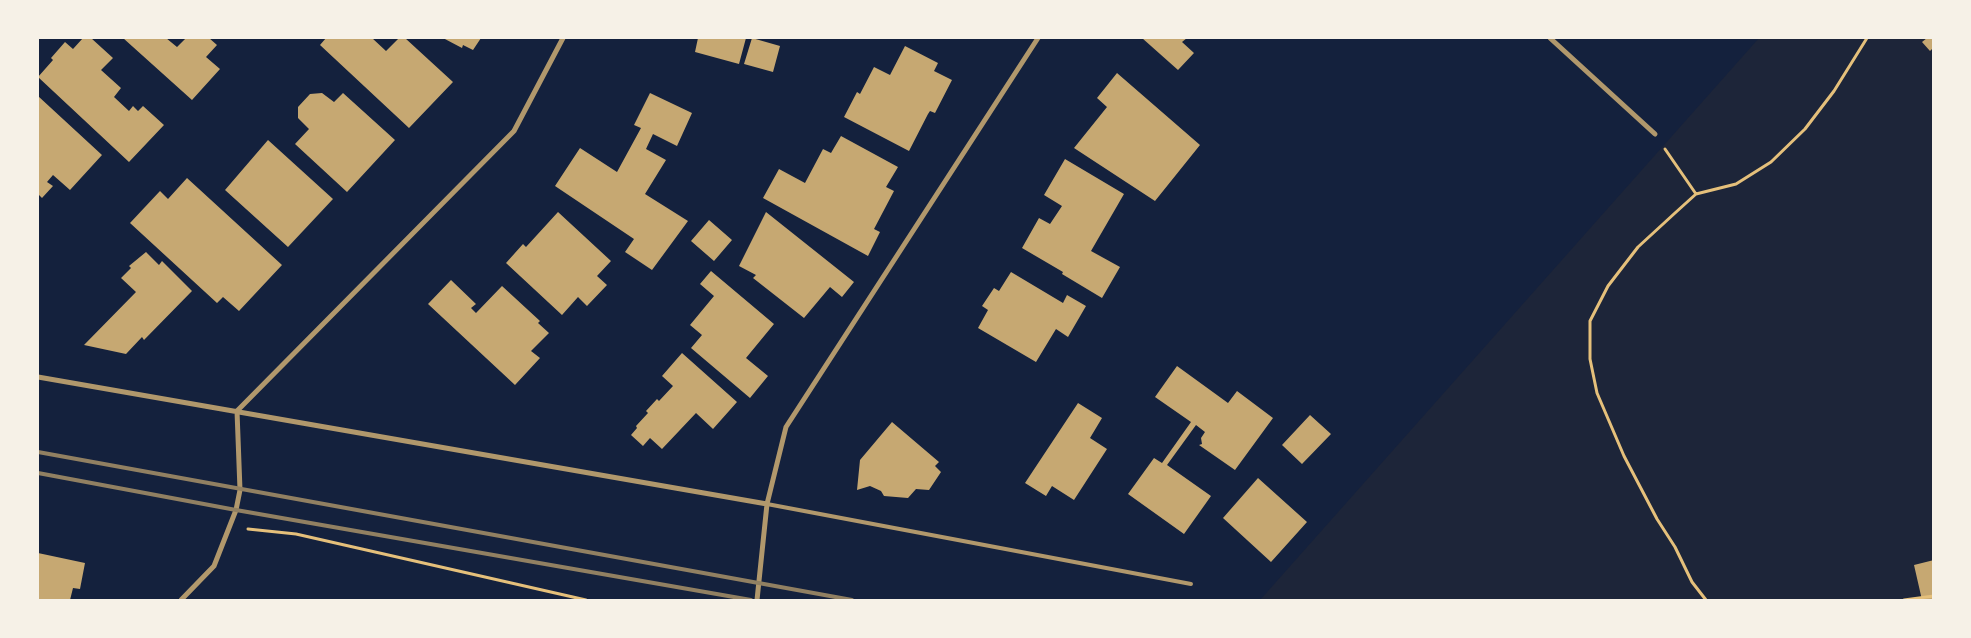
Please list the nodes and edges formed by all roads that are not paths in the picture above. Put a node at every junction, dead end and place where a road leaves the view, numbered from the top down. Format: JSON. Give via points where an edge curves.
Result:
{"nodes":[{"id":1,"x":563,"y":38,"type":"edge"},
{"id":2,"x":1038,"y":38,"type":"edge"},
{"id":3,"x":1550,"y":38,"type":"edge"},
{"id":4,"x":1655,"y":134,"type":"road end"},
{"id":5,"x":38,"y":377,"type":"edge"},
{"id":6,"x":237,"y":411,"type":"junction"},
{"id":7,"x":767,"y":504,"type":"junction"},
{"id":8,"x":1191,"y":584,"type":"dead end"},
{"id":9,"x":181,"y":600,"type":"edge"},
{"id":10,"x":757,"y":600,"type":"edge"}],
"edges":[{"from":1,"to":6,"type":"street","via":[[514,131]]},
{"from":2,"to":7,"type":"street","via":[[786,427]]},
{"from":3,"to":4,"type":"street"},
{"from":5,"to":6,"type":"street"},
{"from":6,"to":7,"type":"street"},
{"from":6,"to":9,"type":"street","via":[[240,490],[236,510],[214,566]]},
{"from":7,"to":8,"type":"lane"},
{"from":7,"to":10,"type":"street"}]}
